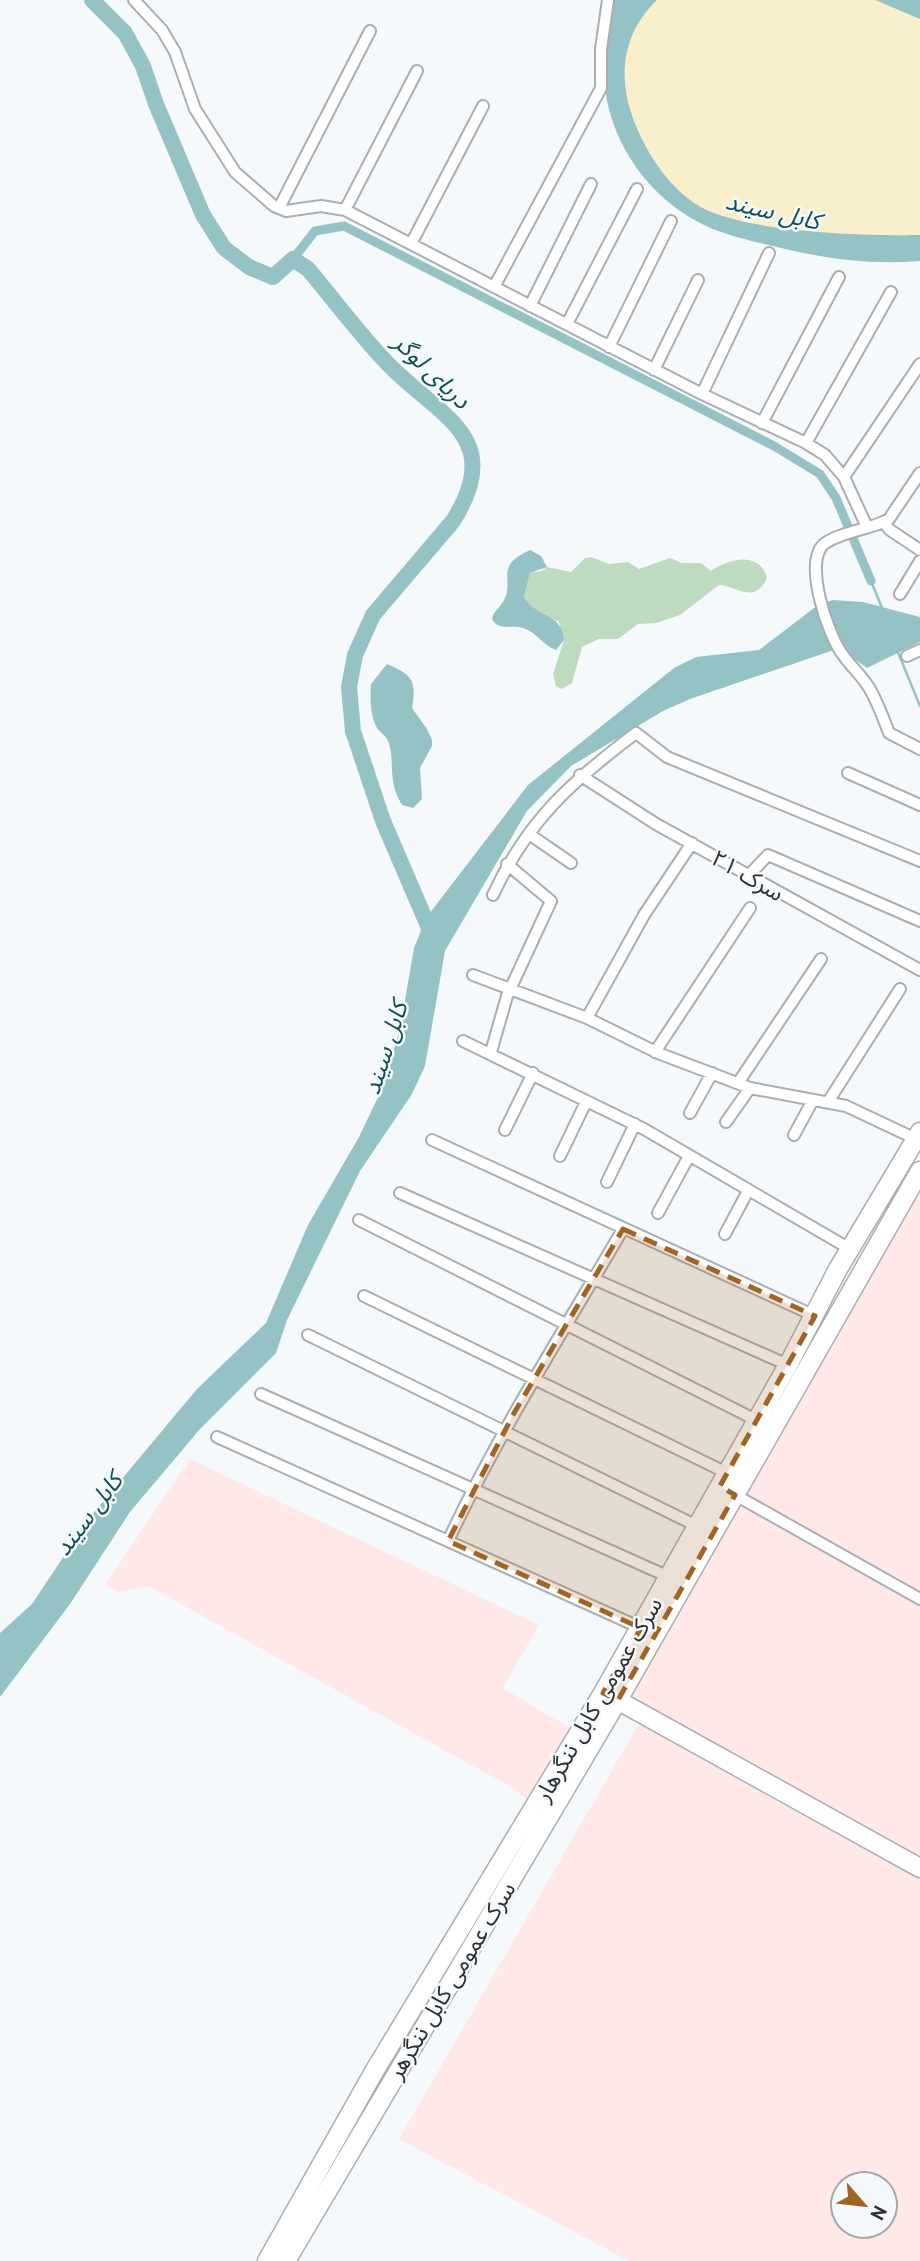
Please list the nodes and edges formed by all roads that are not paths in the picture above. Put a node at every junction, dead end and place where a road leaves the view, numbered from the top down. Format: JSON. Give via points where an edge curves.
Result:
{"nodes":[{"id":1,"x":134,"y":0,"type":"edge"},
{"id":2,"x":608,"y":0,"type":"edge"},
{"id":3,"x":370,"y":31,"type":"dead end"},
{"id":4,"x":417,"y":71,"type":"dead end"},
{"id":5,"x":483,"y":106,"type":"dead end"},
{"id":6,"x":591,"y":184,"type":"dead end"},
{"id":7,"x":637,"y":189,"type":"dead end"},
{"id":8,"x":279,"y":208,"type":"junction"},
{"id":9,"x":345,"y":210,"type":"junction"},
{"id":10,"x":671,"y":221,"type":"dead end"},
{"id":11,"x":411,"y":244,"type":"junction"},
{"id":12,"x":769,"y":253,"type":"dead end"},
{"id":13,"x":839,"y":277,"type":"dead end"},
{"id":14,"x":698,"y":280,"type":"dead end"},
{"id":15,"x":494,"y":287,"type":"junction"},
{"id":16,"x":891,"y":292,"type":"dead end"},
{"id":17,"x":530,"y":306,"type":"junction"},
{"id":18,"x":566,"y":324,"type":"junction"},
{"id":19,"x":609,"y":346,"type":"junction"},
{"id":20,"x":920,"y":364,"type":"edge"},
{"id":21,"x":654,"y":370,"type":"junction"},
{"id":22,"x":702,"y":394,"type":"junction"},
{"id":23,"x":762,"y":423,"type":"junction"},
{"id":24,"x":806,"y":443,"type":"junction"},
{"id":25,"x":920,"y":473,"type":"edge"},
{"id":26,"x":844,"y":477,"type":"junction"},
{"id":27,"x":884,"y":523,"type":"junction"},
{"id":28,"x":856,"y":530,"type":"junction"},
{"id":29,"x":920,"y":550,"type":"edge"},
{"id":30,"x":920,"y":561,"type":"edge"},
{"id":31,"x":900,"y":594,"type":"dead end"},
{"id":32,"x":920,"y":650,"type":"edge"},
{"id":33,"x":907,"y":656,"type":"dead end"},
{"id":34,"x":920,"y":750,"type":"edge"},
{"id":35,"x":848,"y":773,"type":"dead end"},
{"id":36,"x":580,"y":775,"type":"junction"},
{"id":37,"x":920,"y":805,"type":"edge"},
{"id":38,"x":529,"y":834,"type":"junction"},
{"id":39,"x":692,"y":843,"type":"junction"},
{"id":40,"x":920,"y":860,"type":"edge"},
{"id":41,"x":571,"y":863,"type":"dead end"},
{"id":42,"x":507,"y":864,"type":"junction"},
{"id":43,"x":749,"y":875,"type":"junction"},
{"id":44,"x":493,"y":895,"type":"dead end"},
{"id":45,"x":751,"y":908,"type":"dead end"},
{"id":46,"x":920,"y":921,"type":"edge"},
{"id":47,"x":821,"y":959,"type":"dead end"},
{"id":48,"x":920,"y":970,"type":"edge"},
{"id":49,"x":473,"y":975,"type":"dead end"},
{"id":50,"x":900,"y":989,"type":"dead end"},
{"id":51,"x":510,"y":990,"type":"junction"},
{"id":52,"x":587,"y":1018,"type":"junction"},
{"id":53,"x":463,"y":1041,"type":"dead end"},
{"id":54,"x":491,"y":1052,"type":"junction"},
{"id":55,"x":655,"y":1052,"type":"junction"},
{"id":56,"x":533,"y":1073,"type":"junction"},
{"id":57,"x":712,"y":1073,"type":"junction"},
{"id":58,"x":738,"y":1083,"type":"junction"},
{"id":59,"x":750,"y":1088,"type":"junction"},
{"id":60,"x":813,"y":1100,"type":"junction"},
{"id":61,"x":586,"y":1102,"type":"junction"},
{"id":62,"x":828,"y":1102,"type":"junction"},
{"id":63,"x":690,"y":1113,"type":"dead end"},
{"id":64,"x":726,"y":1122,"type":"dead end"},
{"id":65,"x":635,"y":1124,"type":"junction"},
{"id":66,"x":505,"y":1130,"type":"dead end"},
{"id":67,"x":794,"y":1135,"type":"dead end"},
{"id":68,"x":918,"y":1136,"type":"edge"},
{"id":69,"x":432,"y":1140,"type":"dead end"},
{"id":70,"x":560,"y":1156,"type":"dead end"},
{"id":71,"x":689,"y":1156,"type":"junction"},
{"id":72,"x":920,"y":1171,"type":"edge"},
{"id":73,"x":607,"y":1182,"type":"dead end"},
{"id":74,"x":748,"y":1191,"type":"junction"},
{"id":75,"x":400,"y":1193,"type":"dead end"},
{"id":76,"x":658,"y":1213,"type":"dead end"},
{"id":77,"x":359,"y":1220,"type":"dead end"},
{"id":78,"x":623,"y":1229,"type":"junction"},
{"id":79,"x":725,"y":1234,"type":"dead end"},
{"id":80,"x":850,"y":1249,"type":"junction"},
{"id":81,"x":595,"y":1277,"type":"junction"},
{"id":82,"x":364,"y":1296,"type":"dead end"},
{"id":83,"x":815,"y":1316,"type":"junction"},
{"id":84,"x":565,"y":1324,"type":"junction"},
{"id":85,"x":309,"y":1335,"type":"dead end"},
{"id":86,"x":788,"y":1365,"type":"junction"},
{"id":87,"x":532,"y":1380,"type":"junction"},
{"id":88,"x":261,"y":1394,"type":"dead end"},
{"id":89,"x":756,"y":1420,"type":"junction"},
{"id":90,"x":503,"y":1431,"type":"junction"},
{"id":91,"x":217,"y":1437,"type":"dead end"},
{"id":92,"x":727,"y":1485,"type":"junction"},
{"id":93,"x":472,"y":1490,"type":"junction"},
{"id":94,"x":697,"y":1526,"type":"junction"},
{"id":95,"x":448,"y":1541,"type":"junction"},
{"id":96,"x":669,"y":1577,"type":"junction"},
{"id":97,"x":920,"y":1599,"type":"edge"},
{"id":98,"x":641,"y":1628,"type":"junction"},
{"id":99,"x":611,"y":1696,"type":"junction"},
{"id":100,"x":920,"y":1868,"type":"edge"},
{"id":101,"x":267,"y":2261,"type":"edge"},
{"id":102,"x":286,"y":2261,"type":"edge"}],
"edges":[{"from":1,"to":8,"type":"street","via":[[175,52],[212,141],[234,172]]},
{"from":2,"to":15,"type":"street","via":[[601,88]]},
{"from":3,"to":8,"type":"street"},
{"from":4,"to":9,"type":"street"},
{"from":5,"to":11,"type":"street"},
{"from":6,"to":17,"type":"street"},
{"from":7,"to":18,"type":"street"},
{"from":8,"to":9,"type":"street"},
{"from":9,"to":11,"type":"street"},
{"from":10,"to":19,"type":"street"},
{"from":11,"to":15,"type":"street"},
{"from":12,"to":22,"type":"street"},
{"from":13,"to":23,"type":"street"},
{"from":14,"to":21,"type":"street"},
{"from":15,"to":17,"type":"street"},
{"from":16,"to":24,"type":"street"},
{"from":17,"to":18,"type":"street"},
{"from":18,"to":19,"type":"street"},
{"from":19,"to":21,"type":"street"},
{"from":20,"to":26,"type":"street"},
{"from":21,"to":22,"type":"street"},
{"from":22,"to":23,"type":"street"},
{"from":23,"to":24,"type":"street"},
{"from":24,"to":26,"type":"street","via":[[825,455]]},
{"from":25,"to":27,"type":"street"},
{"from":26,"to":28,"type":"street"},
{"from":27,"to":28,"type":"street"},
{"from":27,"to":29,"type":"street"},
{"from":28,"to":34,"type":"street","via":[[817,553],[819,599],[843,655],[872,693],[888,733]]},
{"from":30,"to":31,"type":"street"},
{"from":32,"to":33,"type":"street"},
{"from":35,"to":37,"type":"street"},
{"from":36,"to":38,"type":"street"},
{"from":36,"to":39,"type":"street","name":"سرک ۲۱"},
{"from":36,"to":40,"type":"street","via":[[636,733],[667,757]]},
{"from":38,"to":41,"type":"street"},
{"from":38,"to":42,"type":"street"},
{"from":39,"to":43,"type":"street","name":"سرک ۲۱"},
{"from":39,"to":52,"type":"street","via":[[644,915]]},
{"from":42,"to":44,"type":"street"},
{"from":42,"to":51,"type":"street","via":[[551,901]]},
{"from":43,"to":46,"type":"street","via":[[768,855]]},
{"from":43,"to":48,"type":"street","name":"سرک ۲۱"},
{"from":45,"to":55,"type":"street"},
{"from":47,"to":58,"type":"street"},
{"from":49,"to":51,"type":"street"},
{"from":50,"to":62,"type":"street"},
{"from":51,"to":52,"type":"street"},
{"from":51,"to":54,"type":"street"},
{"from":52,"to":55,"type":"street"},
{"from":53,"to":54,"type":"street"},
{"from":54,"to":56,"type":"street"},
{"from":55,"to":57,"type":"street"},
{"from":56,"to":61,"type":"street"},
{"from":56,"to":66,"type":"street"},
{"from":57,"to":58,"type":"street"},
{"from":57,"to":63,"type":"street"},
{"from":58,"to":59,"type":"street"},
{"from":59,"to":60,"type":"street"},
{"from":59,"to":64,"type":"street"},
{"from":60,"to":62,"type":"street"},
{"from":60,"to":67,"type":"street"},
{"from":61,"to":65,"type":"street"},
{"from":61,"to":70,"type":"street"},
{"from":62,"to":68,"type":"street"},
{"from":65,"to":71,"type":"street"},
{"from":65,"to":73,"type":"street"},
{"from":68,"to":80,"type":"highway","name":"سرک عمومی کابل ننگرهار"},
{"from":69,"to":78,"type":"street"},
{"from":71,"to":74,"type":"street"},
{"from":71,"to":76,"type":"street"},
{"from":72,"to":92,"type":"highway","name":"سرک عمومی کابل ننگرهار"},
{"from":74,"to":79,"type":"street"},
{"from":74,"to":80,"type":"street"},
{"from":75,"to":81,"type":"street"},
{"from":77,"to":84,"type":"street"},
{"from":78,"to":81,"type":"street"},
{"from":78,"to":83,"type":"street"},
{"from":80,"to":83,"type":"highway","name":"سرک عمومی کابل ننگرهار"},
{"from":81,"to":84,"type":"street"},
{"from":81,"to":86,"type":"street"},
{"from":82,"to":87,"type":"street"},
{"from":83,"to":86,"type":"highway","name":"سرک عمومی کابل ننگرهار"},
{"from":84,"to":87,"type":"street"},
{"from":84,"to":89,"type":"street"},
{"from":85,"to":90,"type":"street"},
{"from":86,"to":89,"type":"highway","name":"سرک عمومی کابل ننگرهار"},
{"from":87,"to":90,"type":"street"},
{"from":87,"to":92,"type":"street"},
{"from":88,"to":93,"type":"street"},
{"from":89,"to":92,"type":"highway","name":"سرک عمومی کابل ننگرهار"},
{"from":90,"to":93,"type":"street"},
{"from":90,"to":94,"type":"street"},
{"from":91,"to":95,"type":"street"},
{"from":92,"to":94,"type":"highway","name":"سرک عمومی کابل ننگرهار"},
{"from":92,"to":97,"type":"street"},
{"from":92,"to":99,"type":"highway","name":"سرک عمومی کابل ننگرهار"},
{"from":93,"to":95,"type":"street"},
{"from":93,"to":96,"type":"street"},
{"from":94,"to":96,"type":"highway","name":"سرک عمومی کابل ننگرهار"},
{"from":95,"to":98,"type":"street"},
{"from":96,"to":98,"type":"highway","name":"سرک عمومی کابل ننگرهار"},
{"from":98,"to":99,"type":"highway","name":"سرک عمومی کابل ننگرهار"},
{"from":99,"to":100,"type":"highway"},
{"from":99,"to":101,"type":"highway","name":"سرک عمومی کابل ننگرهار","via":[[375,2070]]},
{"from":99,"to":102,"type":"highway","name":"سرک عمومی کابل ننگرهر"}]}
